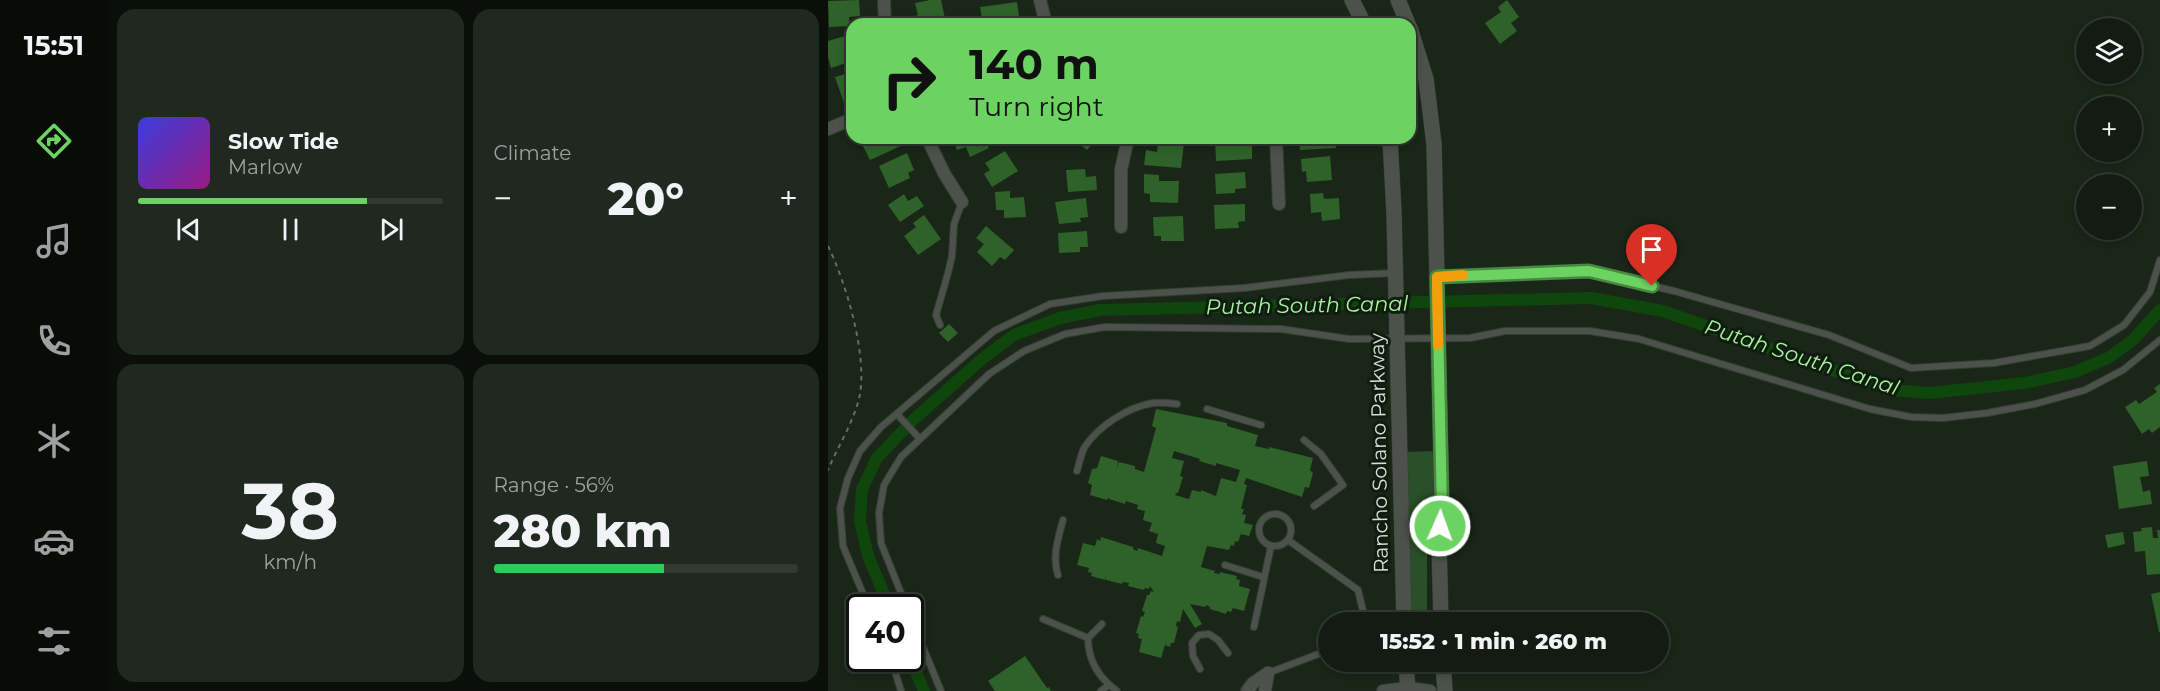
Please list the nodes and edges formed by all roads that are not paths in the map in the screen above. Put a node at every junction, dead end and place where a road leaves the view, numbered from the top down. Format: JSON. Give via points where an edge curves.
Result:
{"nodes":[{"id":1,"x":884,"y":0,"type":"edge"},
{"id":2,"x":1040,"y":0,"type":"edge"},
{"id":3,"x":1352,"y":0,"type":"edge"},
{"id":4,"x":1398,"y":0,"type":"edge"},
{"id":5,"x":885,"y":18,"type":"edge"},
{"id":6,"x":1044,"y":18,"type":"edge"},
{"id":7,"x":1361,"y":18,"type":"edge"},
{"id":8,"x":1406,"y":18,"type":"edge"},
{"id":9,"x":1416,"y":47,"type":"edge"},
{"id":10,"x":846,"y":122,"type":"edge"},
{"id":11,"x":828,"y":129,"type":"edge"},
{"id":12,"x":930,"y":144,"type":"edge"},
{"id":13,"x":1127,"y":144,"type":"edge"},
{"id":14,"x":1276,"y":144,"type":"edge"},
{"id":15,"x":1389,"y":144,"type":"edge"},
{"id":16,"x":962,"y":202,"type":"joint"},
{"id":17,"x":1279,"y":204,"type":"dead end"},
{"id":18,"x":1121,"y":227,"type":"dead end"},
{"id":19,"x":2160,"y":260,"type":"edge"},
{"id":20,"x":1396,"y":279,"type":"junction"},
{"id":21,"x":1437,"y":279,"type":"junction"},
{"id":22,"x":940,"y":325,"type":"dead end"},
{"id":23,"x":1397,"y":332,"type":"junction"},
{"id":24,"x":1438,"y":333,"type":"junction"},
{"id":25,"x":2160,"y":340,"type":"edge"},
{"id":26,"x":1177,"y":404,"type":"dead end"},
{"id":27,"x":1207,"y":409,"type":"dead end"},
{"id":28,"x":898,"y":415,"type":"junction"},
{"id":29,"x":1261,"y":424,"type":"dead end"},
{"id":30,"x":918,"y":437,"type":"junction"},
{"id":31,"x":1304,"y":440,"type":"dead end"},
{"id":32,"x":1077,"y":471,"type":"dead end"},
{"id":33,"x":1314,"y":506,"type":"dead end"},
{"id":34,"x":1063,"y":520,"type":"dead end"},
{"id":35,"x":1288,"y":540,"type":"junction"},
{"id":36,"x":1271,"y":546,"type":"junction"},
{"id":37,"x":1225,"y":565,"type":"dead end"},
{"id":38,"x":1058,"y":575,"type":"dead end"},
{"id":39,"x":1263,"y":577,"type":"junction"},
{"id":40,"x":863,"y":594,"type":"edge"},
{"id":41,"x":901,"y":594,"type":"edge"},
{"id":42,"x":1363,"y":612,"type":"edge"},
{"id":43,"x":1404,"y":612,"type":"edge"},
{"id":44,"x":1441,"y":612,"type":"edge"},
{"id":45,"x":1043,"y":619,"type":"dead end"},
{"id":46,"x":1102,"y":624,"type":"dead end"},
{"id":47,"x":1254,"y":627,"type":"dead end"},
{"id":48,"x":1088,"y":638,"type":"junction"},
{"id":49,"x":924,"y":650,"type":"edge"},
{"id":50,"x":1228,"y":653,"type":"dead end"},
{"id":51,"x":1318,"y":654,"type":"edge"},
{"id":52,"x":1200,"y":669,"type":"dead end"},
{"id":53,"x":896,"y":672,"type":"edge"},
{"id":54,"x":1407,"y":672,"type":"edge"},
{"id":55,"x":1444,"y":672,"type":"edge"},
{"id":56,"x":1268,"y":673,"type":"junction"},
{"id":57,"x":1109,"y":685,"type":"junction"},
{"id":58,"x":1408,"y":689,"type":"edge"},
{"id":59,"x":902,"y":691,"type":"edge"},
{"id":60,"x":941,"y":691,"type":"edge"},
{"id":61,"x":1101,"y":691,"type":"edge"},
{"id":62,"x":1117,"y":691,"type":"edge"},
{"id":63,"x":1247,"y":691,"type":"edge"},
{"id":64,"x":1265,"y":691,"type":"edge"},
{"id":65,"x":1383,"y":691,"type":"edge"},
{"id":66,"x":1430,"y":691,"type":"edge"},
{"id":67,"x":1445,"y":691,"type":"edge"}],
"edges":[{"from":1,"to":5,"type":"street"},
{"from":2,"to":6,"type":"street"},
{"from":3,"to":7,"type":"street"},
{"from":4,"to":8,"type":"street"},
{"from":9,"to":21,"type":"street","via":[[1426,79],[1434,144]]},
{"from":10,"to":11,"type":"street"},
{"from":12,"to":16,"type":"street"},
{"from":13,"to":18,"type":"street","via":[[1121,170]]},
{"from":14,"to":17,"type":"street"},
{"from":15,"to":20,"type":"street","name":"Rancho Solano Parkway"},
{"from":16,"to":22,"type":"lane","via":[[936,315]]},
{"from":19,"to":21,"type":"lane","via":[[2150,292],[2124,326],[2091,346],[1994,363],[1911,368],[1829,336],[1589,271]]},
{"from":20,"to":23,"type":"street","name":"Rancho Solano Parkway"},
{"from":20,"to":28,"type":"lane","via":[[1349,275],[1050,304],[994,330]]},
{"from":21,"to":24,"type":"street"},
{"from":23,"to":24,"type":"lane"},
{"from":23,"to":30,"type":"lane","via":[[1349,339],[1281,329],[1105,327],[1065,334],[1024,351],[989,374]]},
{"from":23,"to":43,"type":"street","name":"Rancho Solano Parkway"},
{"from":24,"to":25,"type":"lane","via":[[1470,338],[1505,331],[1590,331],[1639,339],[1870,409],[1943,418],[2035,404],[2085,390],[2124,370]]},
{"from":24,"to":44,"type":"street"},
{"from":26,"to":32,"type":"lane","via":[[1155,402],[1115,419],[1084,449]]},
{"from":27,"to":29,"type":"lane"},
{"from":28,"to":30,"type":"lane"},
{"from":28,"to":40,"type":"lane","via":[[860,451],[840,508],[843,546]]},
{"from":30,"to":41,"type":"lane","via":[[884,485],[879,513],[880,543]]},
{"from":31,"to":33,"type":"lane","via":[[1322,454],[1343,485]]},
{"from":34,"to":38,"type":"lane","via":[[1054,554]]},
{"from":35,"to":36,"type":"lane"},
{"from":35,"to":36,"type":"lane","via":[[1291,529],[1287,519],[1272,514],[1262,520],[1258,530],[1262,540]]},
{"from":35,"to":42,"type":"lane","via":[[1358,590]]},
{"from":36,"to":39,"type":"lane"},
{"from":37,"to":39,"type":"lane"},
{"from":39,"to":47,"type":"lane"},
{"from":45,"to":48,"type":"lane"},
{"from":46,"to":48,"type":"lane"},
{"from":48,"to":57,"type":"lane","via":[[1094,666]]},
{"from":49,"to":60,"type":"lane"},
{"from":50,"to":52,"type":"lane","via":[[1209,634],[1199,635],[1192,644]]},
{"from":51,"to":56,"type":"lane"},
{"from":53,"to":59,"type":"lane"},
{"from":54,"to":58,"type":"street"},
{"from":55,"to":67,"type":"street"},
{"from":56,"to":63,"type":"street"},
{"from":56,"to":64,"type":"street"},
{"from":57,"to":61,"type":"lane"},
{"from":57,"to":62,"type":"lane"},
{"from":58,"to":65,"type":"street"},
{"from":58,"to":66,"type":"street"}]}
